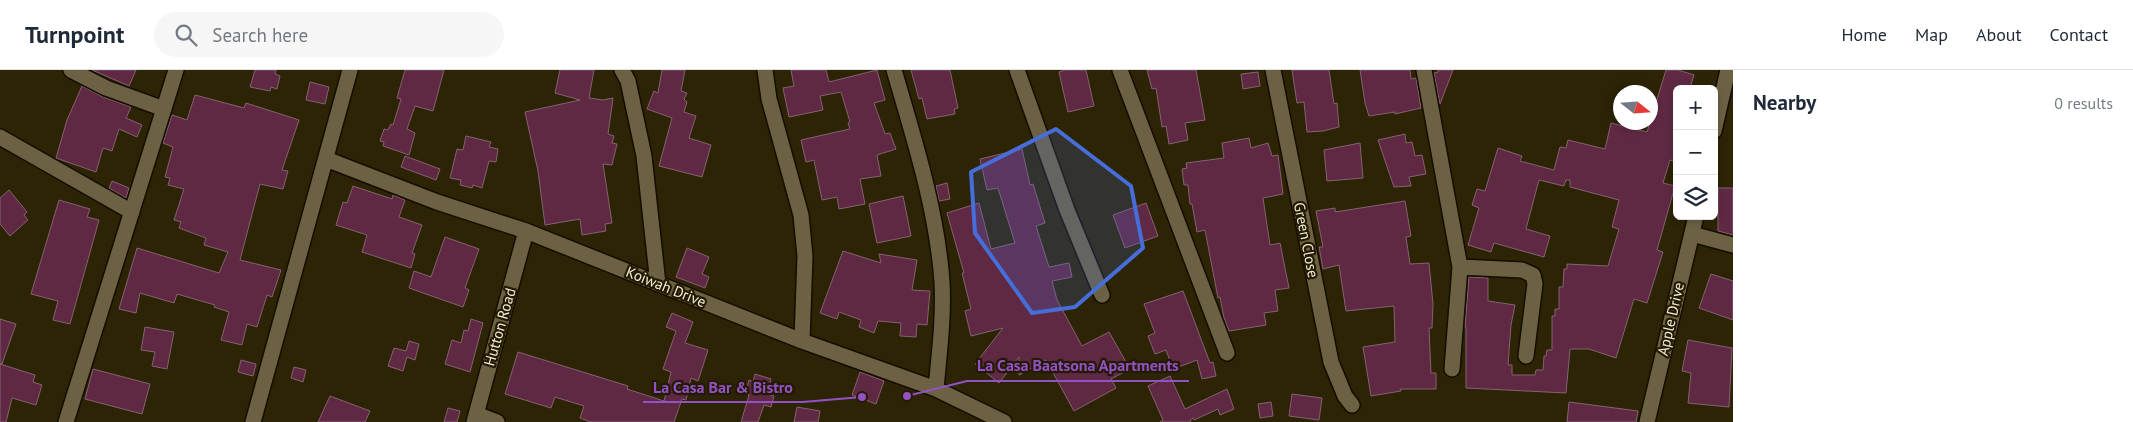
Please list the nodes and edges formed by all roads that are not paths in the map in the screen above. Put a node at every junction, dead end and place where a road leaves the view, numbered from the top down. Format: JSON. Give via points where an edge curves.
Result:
{"nodes":[{"id":1,"x":71,"y":70,"type":"edge"},
{"id":2,"x":176,"y":70,"type":"edge"},
{"id":3,"x":350,"y":70,"type":"edge"},
{"id":4,"x":622,"y":70,"type":"edge"},
{"id":5,"x":765,"y":70,"type":"edge"},
{"id":6,"x":894,"y":70,"type":"edge"},
{"id":7,"x":1017,"y":70,"type":"edge"},
{"id":8,"x":1120,"y":70,"type":"edge"},
{"id":9,"x":1272,"y":70,"type":"edge"},
{"id":10,"x":1424,"y":70,"type":"edge"},
{"id":11,"x":1728,"y":70,"type":"edge"},
{"id":12,"x":164,"y":110,"type":"junction"},
{"id":13,"x":1714,"y":130,"type":"edge"},
{"id":14,"x":0,"y":137,"type":"edge"},
{"id":15,"x":326,"y":159,"type":"junction"},
{"id":16,"x":132,"y":212,"type":"junction"},
{"id":17,"x":1695,"y":220,"type":"edge"},
{"id":18,"x":526,"y":231,"type":"junction"},
{"id":19,"x":1692,"y":234,"type":"junction"},
{"id":20,"x":1733,"y":245,"type":"edge"},
{"id":21,"x":1460,"y":267,"type":"junction"},
{"id":22,"x":658,"y":284,"type":"junction"},
{"id":23,"x":1102,"y":295,"type":"dead end"},
{"id":24,"x":802,"y":341,"type":"junction"},
{"id":25,"x":1226,"y":353,"type":"dead end"},
{"id":26,"x":1526,"y":356,"type":"dead end"},
{"id":27,"x":1452,"y":369,"type":"dead end"},
{"id":28,"x":936,"y":389,"type":"junction"},
{"id":29,"x":1352,"y":405,"type":"dead end"},
{"id":30,"x":475,"y":418,"type":"edge"},
{"id":31,"x":66,"y":422,"type":"edge"},
{"id":32,"x":253,"y":422,"type":"edge"},
{"id":33,"x":497,"y":422,"type":"edge"},
{"id":34,"x":1004,"y":422,"type":"edge"},
{"id":35,"x":1647,"y":422,"type":"edge"}],
"edges":[{"from":1,"to":12,"type":"street","via":[[106,88]]},
{"from":2,"to":12,"type":"street"},
{"from":3,"to":15,"type":"street"},
{"from":4,"to":22,"type":"street","via":[[628,80],[644,156]]},
{"from":5,"to":24,"type":"street","via":[[769,99],[804,233]]},
{"from":6,"to":28,"type":"street","via":[[932,216],[942,282]]},
{"from":7,"to":23,"type":"street","via":[[1067,210]]},
{"from":8,"to":25,"type":"street"},
{"from":9,"to":29,"type":"street","name":"Green Close","via":[[1331,362],[1344,396]]},
{"from":10,"to":21,"type":"street"},
{"from":11,"to":13,"type":"street"},
{"from":12,"to":16,"type":"street"},
{"from":14,"to":16,"type":"street"},
{"from":15,"to":18,"type":"street","name":"Koiwah Drive","via":[[437,202]]},
{"from":15,"to":32,"type":"street"},
{"from":16,"to":31,"type":"street"},
{"from":17,"to":19,"type":"street","name":"Apple Drive"},
{"from":18,"to":22,"type":"street","name":"Koiwah Drive"},
{"from":18,"to":30,"type":"street","name":"Hutton Road"},
{"from":19,"to":20,"type":"street"},
{"from":19,"to":35,"type":"street","name":"Apple Drive"},
{"from":21,"to":26,"type":"street","via":[[1522,270],[1533,275],[1535,284]]},
{"from":21,"to":27,"type":"street"},
{"from":22,"to":24,"type":"street","name":"Koiwah Drive"},
{"from":24,"to":28,"type":"street","name":"Koiwah Drive"},
{"from":28,"to":34,"type":"street","name":"Koiwah Drive"},
{"from":30,"to":33,"type":"street"}]}
